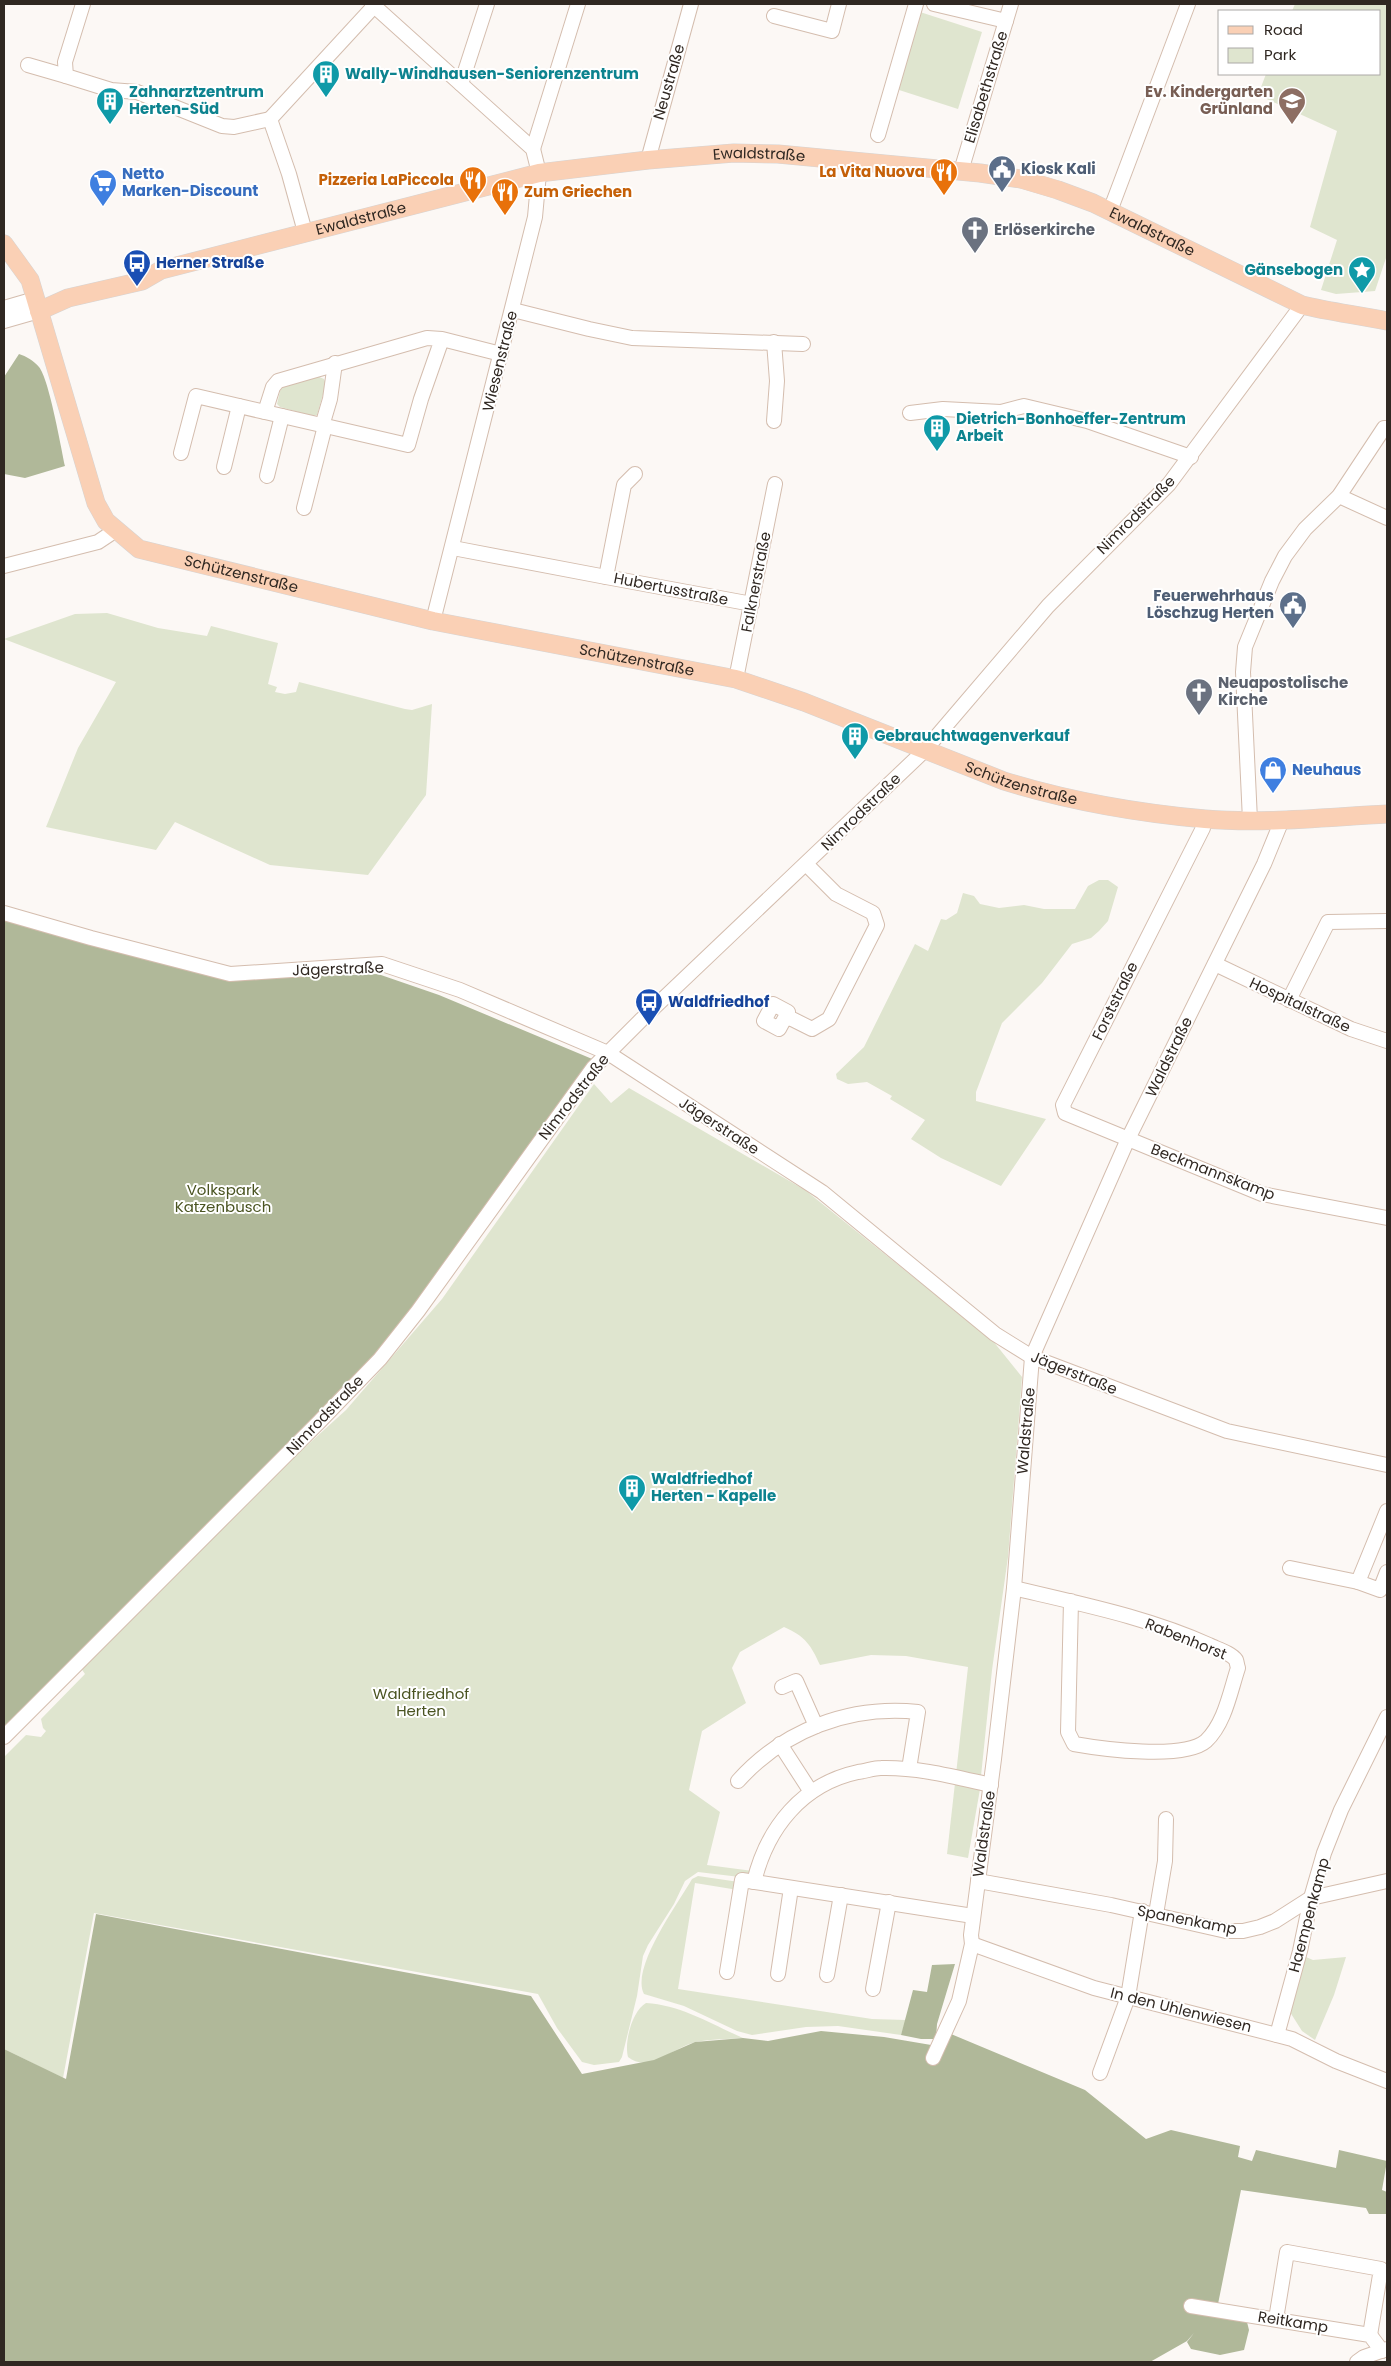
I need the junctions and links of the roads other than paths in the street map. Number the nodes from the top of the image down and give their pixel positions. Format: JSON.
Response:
{"nodes":[{"id":1,"x":83,"y":4,"type":"edge"},
{"id":2,"x":486,"y":4,"type":"edge"},
{"id":3,"x":578,"y":4,"type":"edge"},
{"id":4,"x":691,"y":4,"type":"edge"},
{"id":5,"x":839,"y":4,"type":"edge"},
{"id":6,"x":916,"y":4,"type":"edge"},
{"id":7,"x":934,"y":4,"type":"edge"},
{"id":8,"x":1011,"y":4,"type":"edge"},
{"id":9,"x":1188,"y":4,"type":"edge"},
{"id":10,"x":374,"y":5,"type":"edge"},
{"id":11,"x":774,"y":16,"type":"dead end"},
{"id":12,"x":1006,"y":21,"type":"junction"},
{"id":13,"x":28,"y":65,"type":"dead end"},
{"id":14,"x":66,"y":76,"type":"junction"},
{"id":15,"x":461,"y":84,"type":"junction"},
{"id":16,"x":270,"y":119,"type":"junction"},
{"id":17,"x":878,"y":135,"type":"dead end"},
{"id":18,"x":533,"y":149,"type":"junction"},
{"id":19,"x":648,"y":160,"type":"junction"},
{"id":20,"x":961,"y":171,"type":"junction"},
{"id":21,"x":539,"y":173,"type":"junction"},
{"id":22,"x":1110,"y":211,"type":"junction"},
{"id":23,"x":305,"y":232,"type":"junction"},
{"id":24,"x":4,"y":244,"type":"edge"},
{"id":25,"x":37,"y":305,"type":"junction"},
{"id":26,"x":1302,"y":305,"type":"junction"},
{"id":27,"x":4,"y":308,"type":"edge"},
{"id":28,"x":513,"y":310,"type":"junction"},
{"id":29,"x":1387,"y":312,"type":"edge"},
{"id":30,"x":1369,"y":317,"type":"junction"},
{"id":31,"x":4,"y":321,"type":"edge"},
{"id":32,"x":1387,"y":321,"type":"edge"},
{"id":33,"x":442,"y":339,"type":"junction"},
{"id":34,"x":774,"y":342,"type":"junction"},
{"id":35,"x":803,"y":344,"type":"dead end"},
{"id":36,"x":501,"y":354,"type":"junction"},
{"id":37,"x":335,"y":364,"type":"junction"},
{"id":38,"x":239,"y":406,"type":"junction"},
{"id":39,"x":265,"y":412,"type":"junction"},
{"id":40,"x":910,"y":413,"type":"dead end"},
{"id":41,"x":282,"y":416,"type":"junction"},
{"id":42,"x":774,"y":421,"type":"dead end"},
{"id":43,"x":323,"y":426,"type":"junction"},
{"id":44,"x":1386,"y":428,"type":"edge"},
{"id":45,"x":181,"y":454,"type":"dead end"},
{"id":46,"x":1191,"y":457,"type":"junction"},
{"id":47,"x":224,"y":467,"type":"dead end"},
{"id":48,"x":635,"y":474,"type":"dead end"},
{"id":49,"x":267,"y":476,"type":"dead end"},
{"id":50,"x":775,"y":484,"type":"dead end"},
{"id":51,"x":1339,"y":496,"type":"junction"},
{"id":52,"x":304,"y":508,"type":"dead end"},
{"id":53,"x":1387,"y":518,"type":"edge"},
{"id":54,"x":116,"y":530,"type":"junction"},
{"id":55,"x":453,"y":548,"type":"junction"},
{"id":56,"x":4,"y":566,"type":"edge"},
{"id":57,"x":606,"y":578,"type":"junction"},
{"id":58,"x":752,"y":604,"type":"junction"},
{"id":59,"x":433,"y":621,"type":"junction"},
{"id":60,"x":736,"y":679,"type":"junction"},
{"id":61,"x":926,"y":750,"type":"junction"},
{"id":62,"x":1387,"y":814,"type":"edge"},
{"id":63,"x":1250,"y":820,"type":"junction"},
{"id":64,"x":1282,"y":820,"type":"junction"},
{"id":65,"x":1203,"y":828,"type":"dead end"},
{"id":66,"x":806,"y":864,"type":"junction"},
{"id":67,"x":4,"y":913,"type":"edge"},
{"id":68,"x":1387,"y":921,"type":"edge"},
{"id":69,"x":1215,"y":964,"type":"junction"},
{"id":70,"x":1289,"y":1000,"type":"junction"},
{"id":71,"x":786,"y":1016,"type":"dead end"},
{"id":72,"x":1387,"y":1041,"type":"edge"},
{"id":73,"x":608,"y":1053,"type":"junction"},
{"id":74,"x":1128,"y":1139,"type":"junction"},
{"id":75,"x":1387,"y":1218,"type":"edge"},
{"id":76,"x":1032,"y":1357,"type":"junction"},
{"id":77,"x":1387,"y":1465,"type":"edge"},
{"id":78,"x":1387,"y":1511,"type":"edge"},
{"id":79,"x":1368,"y":1561,"type":"junction"},
{"id":80,"x":1290,"y":1568,"type":"dead end"},
{"id":81,"x":1387,"y":1570,"type":"edge"},
{"id":82,"x":1358,"y":1582,"type":"junction"},
{"id":83,"x":1014,"y":1588,"type":"junction"},
{"id":84,"x":1071,"y":1601,"type":"junction"},
{"id":85,"x":782,"y":1687,"type":"dead end"},
{"id":86,"x":1387,"y":1717,"type":"edge"},
{"id":87,"x":816,"y":1726,"type":"junction"},
{"id":88,"x":4,"y":1737,"type":"edge"},
{"id":89,"x":780,"y":1744,"type":"junction"},
{"id":90,"x":910,"y":1769,"type":"junction"},
{"id":91,"x":738,"y":1781,"type":"dead end"},
{"id":92,"x":991,"y":1785,"type":"junction"},
{"id":93,"x":811,"y":1792,"type":"junction"},
{"id":94,"x":1166,"y":1819,"type":"dead end"},
{"id":95,"x":978,"y":1881,"type":"junction"},
{"id":96,"x":1387,"y":1881,"type":"edge"},
{"id":97,"x":754,"y":1882,"type":"junction"},
{"id":98,"x":791,"y":1888,"type":"junction"},
{"id":99,"x":841,"y":1895,"type":"junction"},
{"id":100,"x":1311,"y":1898,"type":"junction"},
{"id":101,"x":889,"y":1902,"type":"junction"},
{"id":102,"x":1149,"y":1913,"type":"junction"},
{"id":103,"x":973,"y":1916,"type":"junction"},
{"id":104,"x":972,"y":1944,"type":"junction"},
{"id":105,"x":727,"y":1972,"type":"dead end"},
{"id":106,"x":778,"y":1974,"type":"dead end"},
{"id":107,"x":827,"y":1975,"type":"dead end"},
{"id":108,"x":873,"y":1989,"type":"dead end"},
{"id":109,"x":1128,"y":1997,"type":"junction"},
{"id":110,"x":1277,"y":2035,"type":"junction"},
{"id":111,"x":933,"y":2058,"type":"dead end"},
{"id":112,"x":1100,"y":2073,"type":"dead end"},
{"id":113,"x":1387,"y":2081,"type":"edge"},
{"id":114,"x":1191,"y":2306,"type":"dead end"},
{"id":115,"x":1276,"y":2319,"type":"junction"},
{"id":116,"x":1370,"y":2335,"type":"junction"},
{"id":117,"x":1385,"y":2350,"type":"edge"},
{"id":118,"x":1357,"y":2362,"type":"edge"}],
"edges":[{"from":1,"to":14,"type":"street"},
{"from":2,"to":15,"type":"street"},
{"from":3,"to":18,"type":"street"},
{"from":4,"to":19,"type":"street","name":"Neustraße"},
{"from":5,"to":11,"type":"street"},
{"from":6,"to":17,"type":"street"},
{"from":7,"to":12,"type":"street"},
{"from":8,"to":12,"type":"street","name":"Elisabethstraße"},
{"from":9,"to":22,"type":"street"},
{"from":10,"to":15,"type":"street"},
{"from":10,"to":16,"type":"street"},
{"from":12,"to":20,"type":"street","name":"Elisabethstraße"},
{"from":13,"to":14,"type":"street"},
{"from":14,"to":16,"type":"street"},
{"from":15,"to":18,"type":"street"},
{"from":16,"to":23,"type":"street"},
{"from":18,"to":21,"type":"street","name":"Wiesenstraße"},
{"from":19,"to":20,"type":"main road","name":"Ewaldstraße"},
{"from":19,"to":21,"type":"main road","name":"Ewaldstraße"},
{"from":20,"to":22,"type":"main road","name":"Ewaldstraße"},
{"from":21,"to":23,"type":"main road","name":"Ewaldstraße"},
{"from":21,"to":28,"type":"street","name":"Wiesenstraße"},
{"from":22,"to":26,"type":"main road","name":"Ewaldstraße"},
{"from":23,"to":25,"type":"main road","name":"Ewaldstraße"},
{"from":24,"to":25,"type":"main road"},
{"from":25,"to":27,"type":"street"},
{"from":25,"to":31,"type":"street"},
{"from":25,"to":54,"type":"main road","name":"Schützenstraße"},
{"from":26,"to":30,"type":"main road","name":"Ewaldstraße"},
{"from":26,"to":46,"type":"street","name":"Nimrodstraße"},
{"from":28,"to":34,"type":"street"},
{"from":28,"to":36,"type":"street","name":"Wiesenstraße"},
{"from":29,"to":30,"type":"main road","name":"Ewaldstraße"},
{"from":30,"to":32,"type":"main road","name":"Ewaldstraße"},
{"from":33,"to":36,"type":"street"},
{"from":33,"to":37,"type":"street"},
{"from":33,"to":43,"type":"street"},
{"from":34,"to":35,"type":"street"},
{"from":34,"to":42,"type":"street"},
{"from":36,"to":55,"type":"street","name":"Wiesenstraße"},
{"from":37,"to":39,"type":"street"},
{"from":37,"to":43,"type":"street"},
{"from":38,"to":39,"type":"street"},
{"from":38,"to":45,"type":"street"},
{"from":38,"to":47,"type":"street"},
{"from":39,"to":41,"type":"street"},
{"from":40,"to":46,"type":"street"},
{"from":41,"to":43,"type":"street"},
{"from":41,"to":49,"type":"street"},
{"from":43,"to":52,"type":"street"},
{"from":44,"to":51,"type":"street"},
{"from":46,"to":61,"type":"street","name":"Nimrodstraße"},
{"from":48,"to":57,"type":"street","name":"Hubertusstraße"},
{"from":50,"to":58,"type":"street","name":"Falknerstraße"},
{"from":51,"to":53,"type":"street"},
{"from":51,"to":63,"type":"street"},
{"from":54,"to":56,"type":"street"},
{"from":54,"to":59,"type":"main road","name":"Schützenstraße"},
{"from":55,"to":57,"type":"street"},
{"from":55,"to":59,"type":"street","name":"Wiesenstraße"},
{"from":57,"to":58,"type":"street","name":"Hubertusstraße"},
{"from":58,"to":60,"type":"street","name":"Falknerstraße"},
{"from":59,"to":60,"type":"main road","name":"Schützenstraße"},
{"from":60,"to":61,"type":"main road","name":"Schützenstraße"},
{"from":61,"to":63,"type":"main road","name":"Schützenstraße"},
{"from":61,"to":66,"type":"street","name":"Nimrodstraße"},
{"from":62,"to":64,"type":"main road","name":"Schützenstraße"},
{"from":63,"to":64,"type":"main road","name":"Schützenstraße"},
{"from":64,"to":69,"type":"street","name":"Waldstraße"},
{"from":65,"to":74,"type":"street","name":"Forststraße"},
{"from":66,"to":71,"type":"street"},
{"from":66,"to":73,"type":"street","name":"Nimrodstraße"},
{"from":67,"to":73,"type":"street","name":"Jägerstraße"},
{"from":68,"to":70,"type":"street"},
{"from":69,"to":70,"type":"street","name":"Hospitalstraße"},
{"from":69,"to":74,"type":"street","name":"Waldstraße"},
{"from":70,"to":72,"type":"street","name":"Hospitalstraße"},
{"from":73,"to":76,"type":"street","name":"Jägerstraße"},
{"from":73,"to":88,"type":"street","name":"Nimrodstraße"},
{"from":74,"to":75,"type":"street","name":"Beckmannskamp"},
{"from":74,"to":76,"type":"street","name":"Waldstraße"},
{"from":76,"to":77,"type":"street","name":"Jägerstraße"},
{"from":76,"to":83,"type":"street","name":"Waldstraße"},
{"from":78,"to":79,"type":"street"},
{"from":79,"to":81,"type":"street"},
{"from":79,"to":82,"type":"street"},
{"from":80,"to":82,"type":"street"},
{"from":81,"to":82,"type":"street"},
{"from":83,"to":84,"type":"street","name":"Rabenhorst"},
{"from":83,"to":92,"type":"street","name":"Waldstraße"},
{"from":84,"to":84,"type":"street","name":"Rabenhorst"},
{"from":85,"to":87,"type":"street"},
{"from":86,"to":100,"type":"street","name":"Haempenkamp"},
{"from":87,"to":89,"type":"street"},
{"from":87,"to":90,"type":"street"},
{"from":89,"to":91,"type":"street"},
{"from":89,"to":93,"type":"street"},
{"from":90,"to":92,"type":"street"},
{"from":90,"to":93,"type":"street"},
{"from":92,"to":95,"type":"street","name":"Waldstraße"},
{"from":93,"to":97,"type":"street"},
{"from":94,"to":102,"type":"street"},
{"from":95,"to":102,"type":"street","name":"Spanenkamp"},
{"from":95,"to":103,"type":"street","name":"Waldstraße"},
{"from":96,"to":100,"type":"street","name":"Spanenkamp"},
{"from":97,"to":98,"type":"street"},
{"from":97,"to":105,"type":"street"},
{"from":98,"to":99,"type":"street"},
{"from":98,"to":106,"type":"street"},
{"from":99,"to":101,"type":"street"},
{"from":99,"to":107,"type":"street"},
{"from":100,"to":102,"type":"street","name":"Spanenkamp"},
{"from":100,"to":110,"type":"street","name":"Haempenkamp"},
{"from":101,"to":103,"type":"street"},
{"from":101,"to":108,"type":"street"},
{"from":102,"to":109,"type":"street"},
{"from":103,"to":104,"type":"street","name":"Waldstraße"},
{"from":104,"to":109,"type":"street","name":"In den Uhlenwiesen"},
{"from":104,"to":111,"type":"street","name":"Waldstraße"},
{"from":109,"to":110,"type":"street","name":"In den Uhlenwiesen"},
{"from":109,"to":112,"type":"street"},
{"from":110,"to":113,"type":"street","name":"In den Uhlenwiesen"},
{"from":114,"to":115,"type":"street","name":"Reitkamp"},
{"from":115,"to":116,"type":"street","name":"Reitkamp"},
{"from":115,"to":116,"type":"street"},
{"from":116,"to":117,"type":"street"},
{"from":117,"to":118,"type":"street"}]}
